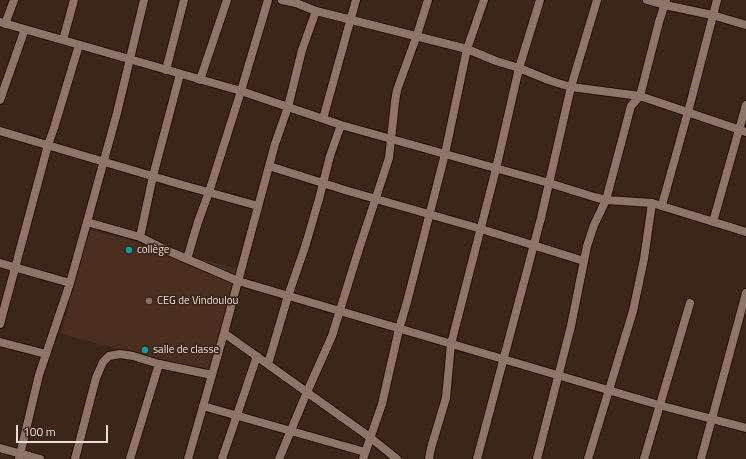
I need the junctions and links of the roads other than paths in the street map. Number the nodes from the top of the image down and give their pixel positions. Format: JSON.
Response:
{"nodes":[{"id":1,"x":14,"y":0,"type":"edge"},
{"id":2,"x":74,"y":0,"type":"edge"},
{"id":3,"x":144,"y":0,"type":"edge"},
{"id":4,"x":184,"y":0,"type":"edge"},
{"id":5,"x":227,"y":0,"type":"edge"},
{"id":6,"x":268,"y":0,"type":"edge"},
{"id":7,"x":282,"y":0,"type":"edge"},
{"id":8,"x":356,"y":0,"type":"edge"},
{"id":9,"x":428,"y":0,"type":"edge"},
{"id":10,"x":484,"y":0,"type":"edge"},
{"id":11,"x":540,"y":0,"type":"edge"},
{"id":12,"x":597,"y":0,"type":"edge"},
{"id":13,"x":647,"y":0,"type":"edge"},
{"id":14,"x":716,"y":0,"type":"edge"},
{"id":15,"x":296,"y":2,"type":"edge"},
{"id":16,"x":666,"y":2,"type":"edge"},
{"id":17,"x":316,"y":11,"type":"junction"},
{"id":18,"x":712,"y":15,"type":"junction"},
{"id":19,"x":350,"y":19,"type":"junction"},
{"id":20,"x":2,"y":23,"type":"edge"},
{"id":21,"x":746,"y":25,"type":"edge"},
{"id":22,"x":25,"y":29,"type":"junction"},
{"id":23,"x":417,"y":36,"type":"junction"},
{"id":24,"x":63,"y":40,"type":"junction"},
{"id":25,"x":79,"y":45,"type":"junction"},
{"id":26,"x":467,"y":49,"type":"junction"},
{"id":27,"x":130,"y":60,"type":"junction"},
{"id":28,"x":519,"y":68,"type":"junction"},
{"id":29,"x":166,"y":70,"type":"junction"},
{"id":30,"x":180,"y":74,"type":"junction"},
{"id":31,"x":200,"y":80,"type":"junction"},
{"id":32,"x":571,"y":87,"type":"junction"},
{"id":33,"x":242,"y":92,"type":"junction"},
{"id":34,"x":640,"y":96,"type":"junction"},
{"id":35,"x":0,"y":100,"type":"edge"},
{"id":36,"x":746,"y":105,"type":"edge"},
{"id":37,"x":288,"y":107,"type":"junction"},
{"id":38,"x":688,"y":111,"type":"junction"},
{"id":39,"x":323,"y":119,"type":"junction"},
{"id":40,"x":341,"y":125,"type":"junction"},
{"id":41,"x":0,"y":131,"type":"edge"},
{"id":42,"x":743,"y":131,"type":"edge"},
{"id":43,"x":391,"y":139,"type":"junction"},
{"id":44,"x":48,"y":145,"type":"junction"},
{"id":45,"x":445,"y":154,"type":"junction"},
{"id":46,"x":103,"y":162,"type":"junction"},
{"id":47,"x":269,"y":166,"type":"junction"},
{"id":48,"x":496,"y":169,"type":"junction"},
{"id":49,"x":153,"y":176,"type":"junction"},
{"id":50,"x":324,"y":183,"type":"junction"},
{"id":51,"x":549,"y":183,"type":"junction"},
{"id":52,"x":209,"y":192,"type":"junction"},
{"id":53,"x":375,"y":198,"type":"junction"},
{"id":54,"x":606,"y":200,"type":"junction"},
{"id":55,"x":652,"y":203,"type":"junction"},
{"id":56,"x":662,"y":205,"type":"junction"},
{"id":57,"x":258,"y":206,"type":"junction"},
{"id":58,"x":430,"y":214,"type":"junction"},
{"id":59,"x":87,"y":222,"type":"junction"},
{"id":60,"x":713,"y":222,"type":"junction"},
{"id":61,"x":481,"y":229,"type":"junction"},
{"id":62,"x":746,"y":232,"type":"edge"},
{"id":63,"x":140,"y":237,"type":"junction"},
{"id":64,"x":533,"y":246,"type":"junction"},
{"id":65,"x":187,"y":259,"type":"junction"},
{"id":66,"x":584,"y":261,"type":"junction"},
{"id":67,"x":0,"y":263,"type":"edge"},
{"id":68,"x":16,"y":268,"type":"junction"},
{"id":69,"x":238,"y":281,"type":"junction"},
{"id":70,"x":70,"y":283,"type":"junction"},
{"id":71,"x":746,"y":293,"type":"edge"},
{"id":72,"x":288,"y":296,"type":"junction"},
{"id":73,"x":690,"y":303,"type":"dead end"},
{"id":74,"x":744,"y":305,"type":"edge"},
{"id":75,"x":340,"y":311,"type":"junction"},
{"id":76,"x":0,"y":324,"type":"edge"},
{"id":77,"x":399,"y":328,"type":"junction"},
{"id":78,"x":224,"y":333,"type":"junction"},
{"id":79,"x":0,"y":342,"type":"edge"},
{"id":80,"x":451,"y":344,"type":"junction"},
{"id":81,"x":46,"y":354,"type":"junction"},
{"id":82,"x":257,"y":356,"type":"junction"},
{"id":83,"x":503,"y":359,"type":"junction"},
{"id":84,"x":159,"y":364,"type":"junction"},
{"id":85,"x":268,"y":364,"type":"junction"},
{"id":86,"x":212,"y":375,"type":"junction"},
{"id":87,"x":558,"y":375,"type":"junction"},
{"id":88,"x":610,"y":390,"type":"junction"},
{"id":89,"x":307,"y":392,"type":"junction"},
{"id":90,"x":659,"y":405,"type":"junction"},
{"id":91,"x":203,"y":406,"type":"junction"},
{"id":92,"x":237,"y":416,"type":"junction"},
{"id":93,"x":711,"y":419,"type":"junction"},
{"id":94,"x":746,"y":428,"type":"edge"},
{"id":95,"x":290,"y":431,"type":"junction"},
{"id":96,"x":371,"y":438,"type":"junction"},
{"id":97,"x":0,"y":448,"type":"edge"},
{"id":98,"x":364,"y":455,"type":"edge"},
{"id":99,"x":19,"y":456,"type":"edge"},
{"id":100,"x":40,"y":459,"type":"edge"},
{"id":101,"x":75,"y":459,"type":"edge"},
{"id":102,"x":130,"y":459,"type":"edge"},
{"id":103,"x":188,"y":459,"type":"edge"},
{"id":104,"x":222,"y":459,"type":"edge"},
{"id":105,"x":279,"y":459,"type":"edge"},
{"id":106,"x":397,"y":459,"type":"edge"},
{"id":107,"x":429,"y":459,"type":"edge"},
{"id":108,"x":477,"y":459,"type":"edge"},
{"id":109,"x":537,"y":459,"type":"edge"},
{"id":110,"x":588,"y":459,"type":"edge"},
{"id":111,"x":644,"y":459,"type":"edge"},
{"id":112,"x":701,"y":459,"type":"edge"}],
"edges":[{"from":1,"to":20,"type":"street"},
{"from":2,"to":24,"type":"street"},
{"from":3,"to":27,"type":"street"},
{"from":4,"to":29,"type":"street"},
{"from":5,"to":31,"type":"street"},
{"from":6,"to":33,"type":"street"},
{"from":7,"to":15,"type":"street"},
{"from":8,"to":19,"type":"street"},
{"from":9,"to":23,"type":"street"},
{"from":10,"to":26,"type":"street"},
{"from":11,"to":28,"type":"street"},
{"from":12,"to":32,"type":"street"},
{"from":13,"to":16,"type":"street"},
{"from":14,"to":18,"type":"street"},
{"from":15,"to":17,"type":"street"},
{"from":16,"to":18,"type":"street"},
{"from":16,"to":34,"type":"street"},
{"from":17,"to":19,"type":"street"},
{"from":17,"to":37,"type":"street"},
{"from":18,"to":21,"type":"street"},
{"from":18,"to":38,"type":"street"},
{"from":19,"to":23,"type":"street"},
{"from":19,"to":39,"type":"street"},
{"from":20,"to":22,"type":"street"},
{"from":22,"to":24,"type":"street"},
{"from":22,"to":35,"type":"street"},
{"from":23,"to":26,"type":"street"},
{"from":23,"to":43,"type":"street"},
{"from":24,"to":25,"type":"street"},
{"from":25,"to":27,"type":"street"},
{"from":25,"to":44,"type":"street"},
{"from":26,"to":28,"type":"street"},
{"from":26,"to":45,"type":"street"},
{"from":27,"to":29,"type":"street"},
{"from":27,"to":46,"type":"street"},
{"from":28,"to":32,"type":"street"},
{"from":28,"to":48,"type":"street"},
{"from":29,"to":30,"type":"street"},
{"from":30,"to":31,"type":"street"},
{"from":30,"to":49,"type":"street"},
{"from":31,"to":33,"type":"street"},
{"from":32,"to":34,"type":"street"},
{"from":32,"to":51,"type":"street"},
{"from":33,"to":37,"type":"street"},
{"from":33,"to":52,"type":"street"},
{"from":34,"to":38,"type":"street"},
{"from":34,"to":54,"type":"street"},
{"from":36,"to":42,"type":"street"},
{"from":37,"to":39,"type":"street"},
{"from":37,"to":47,"type":"street"},
{"from":38,"to":42,"type":"street"},
{"from":38,"to":56,"type":"street"},
{"from":39,"to":40,"type":"street"},
{"from":40,"to":43,"type":"street"},
{"from":40,"to":50,"type":"street"},
{"from":41,"to":44,"type":"street"},
{"from":42,"to":60,"type":"street"},
{"from":43,"to":45,"type":"street"},
{"from":43,"to":53,"type":"street"},
{"from":44,"to":46,"type":"street"},
{"from":44,"to":68,"type":"street"},
{"from":45,"to":48,"type":"street"},
{"from":45,"to":58,"type":"street"},
{"from":46,"to":49,"type":"street"},
{"from":46,"to":59,"type":"street"},
{"from":47,"to":50,"type":"street"},
{"from":47,"to":57,"type":"street"},
{"from":48,"to":51,"type":"street"},
{"from":48,"to":61,"type":"street"},
{"from":49,"to":52,"type":"street"},
{"from":49,"to":63,"type":"street"},
{"from":50,"to":53,"type":"street"},
{"from":50,"to":72,"type":"street"},
{"from":51,"to":54,"type":"street"},
{"from":51,"to":64,"type":"street"},
{"from":52,"to":57,"type":"street"},
{"from":52,"to":65,"type":"street"},
{"from":53,"to":58,"type":"street"},
{"from":53,"to":75,"type":"street"},
{"from":54,"to":55,"type":"street"},
{"from":54,"to":66,"type":"street"},
{"from":55,"to":56,"type":"street"},
{"from":55,"to":88,"type":"street"},
{"from":56,"to":60,"type":"street"},
{"from":57,"to":69,"type":"street"},
{"from":58,"to":61,"type":"street"},
{"from":58,"to":77,"type":"street"},
{"from":59,"to":63,"type":"street"},
{"from":59,"to":70,"type":"street"},
{"from":60,"to":62,"type":"street"},
{"from":61,"to":64,"type":"street"},
{"from":61,"to":80,"type":"street"},
{"from":63,"to":65,"type":"street"},
{"from":64,"to":66,"type":"street"},
{"from":64,"to":83,"type":"street"},
{"from":65,"to":69,"type":"street"},
{"from":66,"to":87,"type":"street"},
{"from":67,"to":68,"type":"street"},
{"from":68,"to":70,"type":"street"},
{"from":68,"to":76,"type":"street"},
{"from":69,"to":72,"type":"street"},
{"from":69,"to":78,"type":"street"},
{"from":70,"to":81,"type":"street"},
{"from":71,"to":74,"type":"street"},
{"from":72,"to":75,"type":"street"},
{"from":72,"to":85,"type":"street"},
{"from":73,"to":90,"type":"street"},
{"from":74,"to":93,"type":"street"},
{"from":75,"to":77,"type":"street"},
{"from":75,"to":89,"type":"street"},
{"from":77,"to":80,"type":"street"},
{"from":77,"to":96,"type":"street"},
{"from":78,"to":82,"type":"street"},
{"from":78,"to":86,"type":"street"},
{"from":79,"to":81,"type":"street"},
{"from":80,"to":83,"type":"street"},
{"from":80,"to":107,"type":"street"},
{"from":81,"to":99,"type":"street"},
{"from":82,"to":85,"type":"street"},
{"from":82,"to":92,"type":"street"},
{"from":83,"to":87,"type":"street"},
{"from":83,"to":108,"type":"street"},
{"from":84,"to":86,"type":"street"},
{"from":84,"to":101,"type":"street"},
{"from":84,"to":102,"type":"street"},
{"from":85,"to":89,"type":"street"},
{"from":86,"to":91,"type":"street"},
{"from":87,"to":88,"type":"street"},
{"from":87,"to":109,"type":"street"},
{"from":88,"to":90,"type":"street"},
{"from":88,"to":110,"type":"street"},
{"from":89,"to":95,"type":"street"},
{"from":89,"to":96,"type":"street"},
{"from":90,"to":93,"type":"street"},
{"from":90,"to":111,"type":"street"},
{"from":91,"to":92,"type":"street"},
{"from":91,"to":103,"type":"street"},
{"from":92,"to":95,"type":"street"},
{"from":92,"to":104,"type":"street"},
{"from":93,"to":94,"type":"street"},
{"from":93,"to":112,"type":"street"},
{"from":95,"to":98,"type":"street"},
{"from":95,"to":105,"type":"street"},
{"from":96,"to":98,"type":"street"},
{"from":96,"to":106,"type":"street"},
{"from":97,"to":99,"type":"street"},
{"from":99,"to":100,"type":"street"}]}
